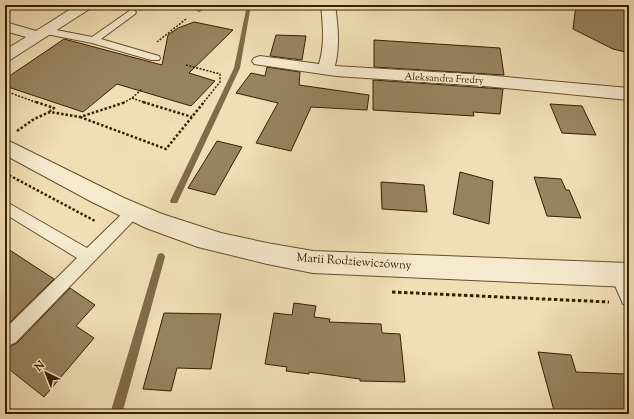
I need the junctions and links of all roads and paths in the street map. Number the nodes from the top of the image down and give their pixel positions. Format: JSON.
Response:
{"nodes":[{"id":1,"x":86,"y":5,"type":"edge"},
{"id":2,"x":328,"y":5,"type":"edge"},
{"id":3,"x":197,"y":7,"type":"edge"},
{"id":4,"x":132,"y":12,"type":"dead end"},
{"id":5,"x":5,"y":26,"type":"edge"},
{"id":6,"x":42,"y":34,"type":"junction"},
{"id":7,"x":94,"y":40,"type":"junction"},
{"id":8,"x":143,"y":54,"type":"junction"},
{"id":9,"x":5,"y":57,"type":"edge"},
{"id":10,"x":155,"y":58,"type":"dead end"},
{"id":11,"x":260,"y":61,"type":"dead end"},
{"id":12,"x":186,"y":65,"type":"dead end"},
{"id":13,"x":326,"y":70,"type":"junction"},
{"id":14,"x":142,"y":89,"type":"dead end"},
{"id":15,"x":5,"y":91,"type":"edge"},
{"id":16,"x":629,"y":94,"type":"edge"},
{"id":17,"x":132,"y":98,"type":"junction"},
{"id":18,"x":50,"y":112,"type":"junction"},
{"id":19,"x":80,"y":117,"type":"junction"},
{"id":20,"x":192,"y":117,"type":"junction"},
{"id":21,"x":11,"y":139,"type":"edge"},
{"id":22,"x":5,"y":207,"type":"edge"},
{"id":23,"x":133,"y":212,"type":"junction"},
{"id":24,"x":89,"y":257,"type":"junction"},
{"id":25,"x":623,"y":275,"type":"edge"},
{"id":26,"x":629,"y":298,"type":"edge"},
{"id":27,"x":10,"y":336,"type":"dead end"}],
"edges":[{"from":1,"to":6,"type":"street"},
{"from":2,"to":13,"type":"street"},
{"from":3,"to":8,"type":"path"},
{"from":4,"to":7,"type":"lane"},
{"from":5,"to":6,"type":"street"},
{"from":6,"to":7,"type":"lane"},
{"from":6,"to":9,"type":"street"},
{"from":7,"to":8,"type":"lane"},
{"from":8,"to":10,"type":"lane"},
{"from":11,"to":13,"type":"street","name":"Aleksandra Fredry"},
{"from":12,"to":20,"type":"path"},
{"from":13,"to":16,"type":"street","name":"Aleksandra Fredry"},
{"from":14,"to":17,"type":"path"},
{"from":15,"to":18,"type":"path"},
{"from":17,"to":19,"type":"path"},
{"from":17,"to":20,"type":"path"},
{"from":18,"to":19,"type":"path"},
{"from":18,"to":21,"type":"path"},
{"from":19,"to":20,"type":"path"},
{"from":21,"to":23,"type":"street","name":"Marii Rodziewiczówny"},
{"from":22,"to":24,"type":"lane"},
{"from":23,"to":24,"type":"lane"},
{"from":23,"to":25,"type":"street","name":"Marii Rodziewiczówny"},
{"from":24,"to":27,"type":"lane"},
{"from":25,"to":26,"type":"lane"}]}
